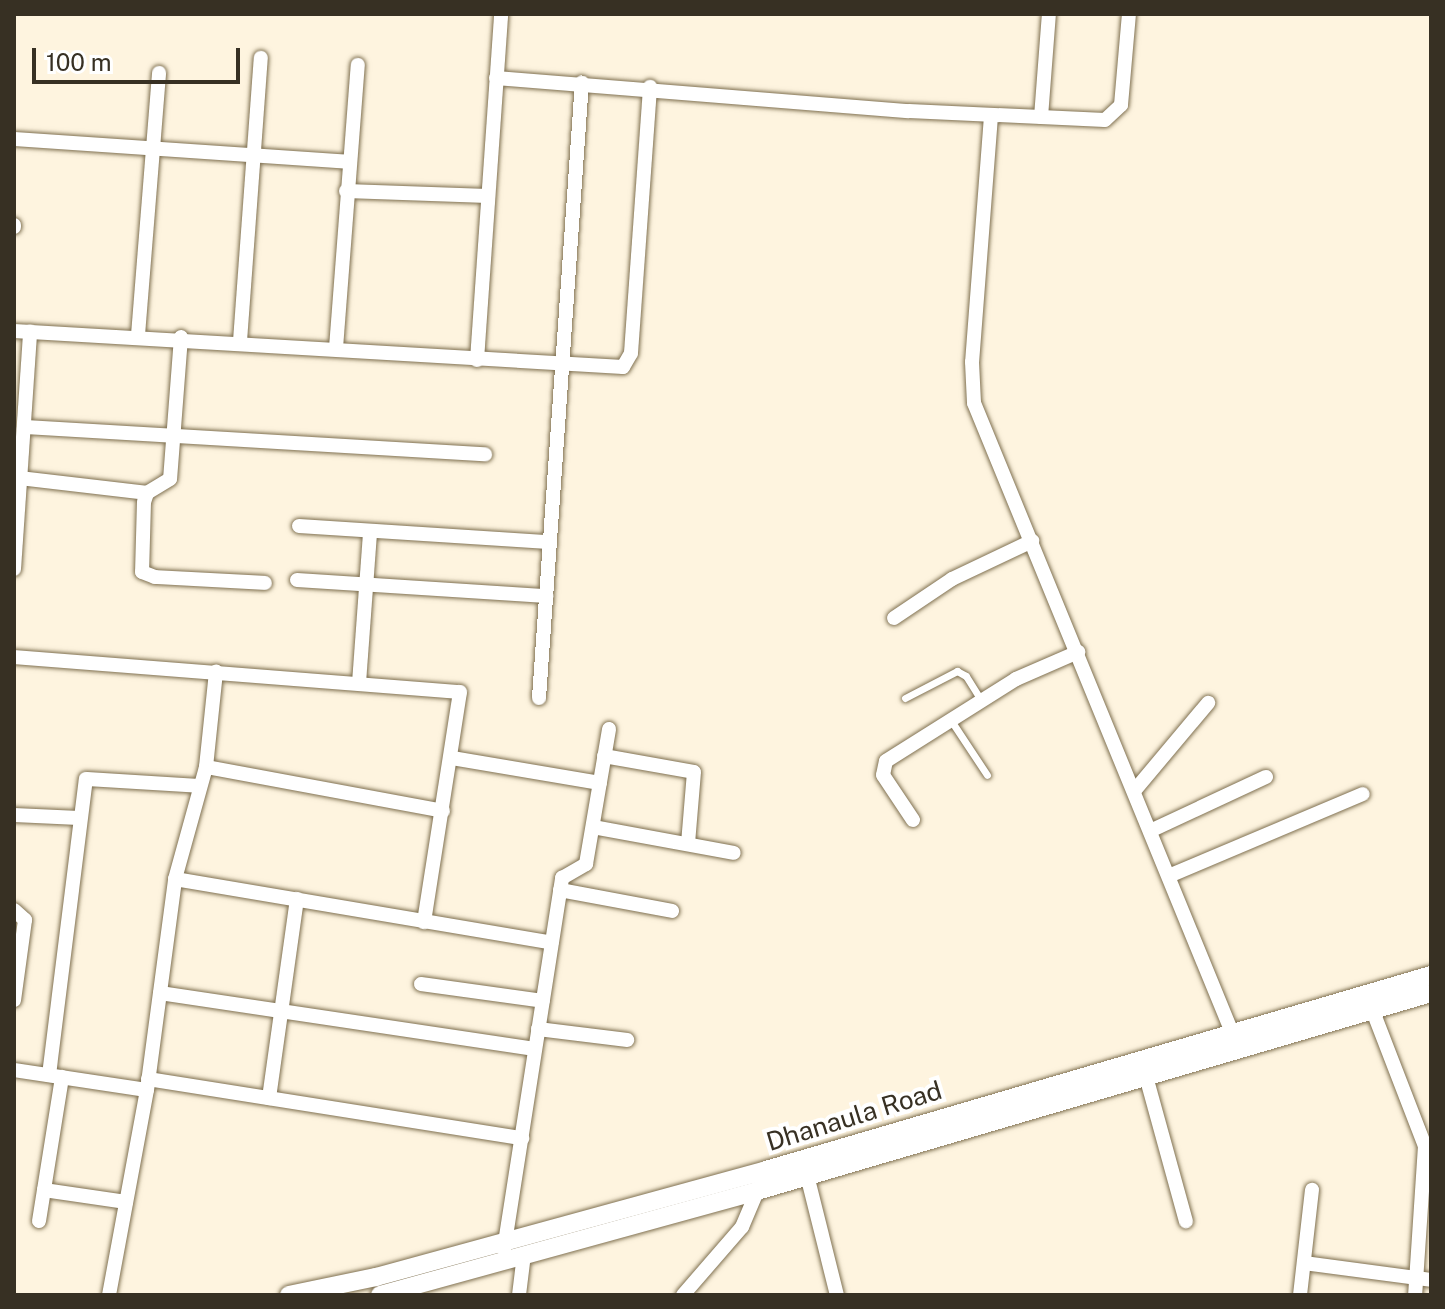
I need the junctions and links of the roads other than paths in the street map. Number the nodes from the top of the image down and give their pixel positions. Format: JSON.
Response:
{"nodes":[{"id":1,"x":501,"y":14,"type":"edge"},
{"id":2,"x":1049,"y":14,"type":"edge"},
{"id":3,"x":1129,"y":14,"type":"edge"},
{"id":4,"x":261,"y":58,"type":"dead end"},
{"id":5,"x":358,"y":65,"type":"dead end"},
{"id":6,"x":159,"y":73,"type":"dead end"},
{"id":7,"x":496,"y":78,"type":"junction"},
{"id":8,"x":582,"y":82,"type":"junction"},
{"id":9,"x":650,"y":87,"type":"junction"},
{"id":10,"x":991,"y":116,"type":"junction"},
{"id":11,"x":1041,"y":117,"type":"junction"},
{"id":12,"x":14,"y":139,"type":"edge"},
{"id":13,"x":154,"y":149,"type":"junction"},
{"id":14,"x":251,"y":156,"type":"junction"},
{"id":15,"x":348,"y":162,"type":"junction"},
{"id":16,"x":346,"y":191,"type":"junction"},
{"id":17,"x":488,"y":196,"type":"junction"},
{"id":18,"x":14,"y":331,"type":"edge"},
{"id":19,"x":30,"y":332,"type":"junction"},
{"id":20,"x":138,"y":335,"type":"junction"},
{"id":21,"x":181,"y":337,"type":"junction"},
{"id":22,"x":240,"y":341,"type":"junction"},
{"id":23,"x":336,"y":348,"type":"junction"},
{"id":24,"x":477,"y":360,"type":"junction"},
{"id":25,"x":560,"y":366,"type":"junction"},
{"id":26,"x":24,"y":427,"type":"junction"},
{"id":27,"x":173,"y":435,"type":"junction"},
{"id":28,"x":485,"y":454,"type":"dead end"},
{"id":29,"x":20,"y":478,"type":"junction"},
{"id":30,"x":147,"y":493,"type":"junction"},
{"id":31,"x":299,"y":526,"type":"dead end"},
{"id":32,"x":370,"y":532,"type":"junction"},
{"id":33,"x":1032,"y":541,"type":"junction"},
{"id":34,"x":548,"y":542,"type":"junction"},
{"id":35,"x":14,"y":569,"type":"edge"},
{"id":36,"x":297,"y":580,"type":"dead end"},
{"id":37,"x":265,"y":583,"type":"dead end"},
{"id":38,"x":366,"y":584,"type":"junction"},
{"id":39,"x":546,"y":596,"type":"junction"},
{"id":40,"x":894,"y":618,"type":"dead end"},
{"id":41,"x":1078,"y":652,"type":"junction"},
{"id":42,"x":14,"y":657,"type":"edge"},
{"id":43,"x":216,"y":672,"type":"junction"},
{"id":44,"x":359,"y":683,"type":"junction"},
{"id":45,"x":539,"y":698,"type":"dead end"},
{"id":46,"x":905,"y":698,"type":"dead end"},
{"id":47,"x":982,"y":700,"type":"junction"},
{"id":48,"x":1208,"y":703,"type":"dead end"},
{"id":49,"x":950,"y":719,"type":"junction"},
{"id":50,"x":609,"y":729,"type":"dead end"},
{"id":51,"x":604,"y":756,"type":"junction"},
{"id":52,"x":452,"y":758,"type":"junction"},
{"id":53,"x":206,"y":767,"type":"junction"},
{"id":54,"x":987,"y":775,"type":"dead end"},
{"id":55,"x":1266,"y":777,"type":"dead end"},
{"id":56,"x":600,"y":783,"type":"junction"},
{"id":57,"x":200,"y":786,"type":"junction"},
{"id":58,"x":1135,"y":790,"type":"junction"},
{"id":59,"x":1363,"y":794,"type":"dead end"},
{"id":60,"x":443,"y":811,"type":"junction"},
{"id":61,"x":14,"y":815,"type":"edge"},
{"id":62,"x":79,"y":818,"type":"junction"},
{"id":63,"x":913,"y":820,"type":"dead end"},
{"id":64,"x":593,"y":827,"type":"junction"},
{"id":65,"x":1150,"y":831,"type":"junction"},
{"id":66,"x":688,"y":844,"type":"junction"},
{"id":67,"x":734,"y":853,"type":"dead end"},
{"id":68,"x":1171,"y":875,"type":"junction"},
{"id":69,"x":175,"y":879,"type":"junction"},
{"id":70,"x":560,"y":890,"type":"junction"},
{"id":71,"x":297,"y":899,"type":"junction"},
{"id":72,"x":14,"y":910,"type":"edge"},
{"id":73,"x":672,"y":911,"type":"dead end"},
{"id":74,"x":424,"y":922,"type":"junction"},
{"id":75,"x":552,"y":943,"type":"junction"},
{"id":76,"x":1431,"y":975,"type":"edge"},
{"id":77,"x":421,"y":984,"type":"dead end"},
{"id":78,"x":160,"y":993,"type":"junction"},
{"id":79,"x":1431,"y":993,"type":"edge"},
{"id":80,"x":14,"y":1000,"type":"edge"},
{"id":81,"x":543,"y":1001,"type":"junction"},
{"id":82,"x":1370,"y":1001,"type":"junction"},
{"id":83,"x":281,"y":1011,"type":"junction"},
{"id":84,"x":538,"y":1029,"type":"junction"},
{"id":85,"x":1231,"y":1031,"type":"junction"},
{"id":86,"x":627,"y":1040,"type":"dead end"},
{"id":87,"x":535,"y":1049,"type":"junction"},
{"id":88,"x":1239,"y":1049,"type":"junction"},
{"id":89,"x":1141,"y":1057,"type":"junction"},
{"id":90,"x":14,"y":1070,"type":"edge"},
{"id":91,"x":56,"y":1076,"type":"junction"},
{"id":92,"x":1146,"y":1077,"type":"junction"},
{"id":93,"x":148,"y":1084,"type":"junction"},
{"id":94,"x":269,"y":1098,"type":"junction"},
{"id":95,"x":522,"y":1138,"type":"junction"},
{"id":96,"x":805,"y":1168,"type":"junction"},
{"id":97,"x":44,"y":1190,"type":"junction"},
{"id":98,"x":1312,"y":1190,"type":"dead end"},
{"id":99,"x":757,"y":1191,"type":"junction"},
{"id":100,"x":126,"y":1202,"type":"junction"},
{"id":101,"x":39,"y":1221,"type":"dead end"},
{"id":102,"x":1186,"y":1221,"type":"dead end"},
{"id":103,"x":505,"y":1241,"type":"junction"},
{"id":104,"x":524,"y":1256,"type":"junction"},
{"id":105,"x":503,"y":1261,"type":"junction"},
{"id":106,"x":1304,"y":1263,"type":"junction"},
{"id":107,"x":1424,"y":1280,"type":"edge"},
{"id":108,"x":409,"y":1283,"type":"edge"},
{"id":109,"x":109,"y":1295,"type":"edge"},
{"id":110,"x":289,"y":1295,"type":"edge"},
{"id":111,"x":380,"y":1295,"type":"edge"},
{"id":112,"x":519,"y":1295,"type":"edge"},
{"id":113,"x":683,"y":1295,"type":"edge"},
{"id":114,"x":837,"y":1295,"type":"edge"},
{"id":115,"x":1300,"y":1295,"type":"edge"},
{"id":116,"x":1415,"y":1295,"type":"edge"}],
"edges":[{"from":1,"to":7,"type":"street"},
{"from":2,"to":11,"type":"street"},
{"from":3,"to":11,"type":"street"},
{"from":4,"to":14,"type":"street"},
{"from":5,"to":15,"type":"street"},
{"from":6,"to":13,"type":"street"},
{"from":7,"to":8,"type":"street"},
{"from":7,"to":17,"type":"street"},
{"from":8,"to":9,"type":"street"},
{"from":8,"to":25,"type":"street"},
{"from":9,"to":10,"type":"street"},
{"from":9,"to":25,"type":"street"},
{"from":10,"to":11,"type":"street"},
{"from":10,"to":33,"type":"street"},
{"from":12,"to":13,"type":"street"},
{"from":13,"to":14,"type":"street"},
{"from":13,"to":20,"type":"street"},
{"from":14,"to":15,"type":"street"},
{"from":14,"to":22,"type":"street"},
{"from":15,"to":16,"type":"street"},
{"from":16,"to":17,"type":"street"},
{"from":16,"to":23,"type":"street"},
{"from":17,"to":24,"type":"street"},
{"from":18,"to":19,"type":"street"},
{"from":19,"to":20,"type":"street"},
{"from":19,"to":26,"type":"street"},
{"from":20,"to":21,"type":"street"},
{"from":21,"to":22,"type":"street"},
{"from":21,"to":27,"type":"street"},
{"from":22,"to":23,"type":"street"},
{"from":23,"to":24,"type":"street"},
{"from":24,"to":25,"type":"street"},
{"from":25,"to":34,"type":"street"},
{"from":26,"to":27,"type":"street"},
{"from":26,"to":29,"type":"street"},
{"from":27,"to":28,"type":"street"},
{"from":27,"to":30,"type":"street"},
{"from":29,"to":30,"type":"street"},
{"from":29,"to":35,"type":"street"},
{"from":30,"to":37,"type":"street"},
{"from":31,"to":32,"type":"street"},
{"from":32,"to":34,"type":"street"},
{"from":32,"to":38,"type":"street"},
{"from":33,"to":40,"type":"street"},
{"from":33,"to":41,"type":"street"},
{"from":34,"to":39,"type":"street"},
{"from":36,"to":38,"type":"street"},
{"from":38,"to":39,"type":"street"},
{"from":38,"to":44,"type":"street"},
{"from":39,"to":45,"type":"street"},
{"from":41,"to":47,"type":"street"},
{"from":41,"to":58,"type":"street"},
{"from":42,"to":43,"type":"street"},
{"from":43,"to":44,"type":"street"},
{"from":43,"to":53,"type":"street"},
{"from":44,"to":52,"type":"street"},
{"from":46,"to":47,"type":"lane"},
{"from":47,"to":49,"type":"street"},
{"from":48,"to":58,"type":"street"},
{"from":49,"to":54,"type":"lane"},
{"from":49,"to":63,"type":"street"},
{"from":50,"to":51,"type":"street"},
{"from":51,"to":56,"type":"street"},
{"from":51,"to":66,"type":"street"},
{"from":52,"to":56,"type":"street"},
{"from":52,"to":60,"type":"street"},
{"from":53,"to":57,"type":"street"},
{"from":53,"to":60,"type":"street"},
{"from":55,"to":65,"type":"street"},
{"from":56,"to":64,"type":"street"},
{"from":57,"to":62,"type":"street"},
{"from":57,"to":69,"type":"street"},
{"from":58,"to":65,"type":"street"},
{"from":59,"to":68,"type":"street"},
{"from":60,"to":74,"type":"street"},
{"from":61,"to":62,"type":"street"},
{"from":62,"to":91,"type":"street"},
{"from":64,"to":66,"type":"street"},
{"from":64,"to":70,"type":"street"},
{"from":65,"to":68,"type":"street"},
{"from":66,"to":67,"type":"street"},
{"from":68,"to":85,"type":"street"},
{"from":69,"to":71,"type":"street"},
{"from":69,"to":78,"type":"street"},
{"from":70,"to":73,"type":"street"},
{"from":70,"to":75,"type":"street"},
{"from":71,"to":74,"type":"street"},
{"from":71,"to":83,"type":"street"},
{"from":72,"to":80,"type":"street"},
{"from":74,"to":75,"type":"street"},
{"from":75,"to":81,"type":"street"},
{"from":76,"to":82,"type":"street","name":"Dhanaula Road"},
{"from":77,"to":81,"type":"street"},
{"from":78,"to":83,"type":"street"},
{"from":78,"to":93,"type":"street"},
{"from":79,"to":82,"type":"street","name":"Dhanaula Road"},
{"from":81,"to":84,"type":"street"},
{"from":82,"to":85,"type":"street","name":"Dhanaula Road"},
{"from":82,"to":88,"type":"street","name":"Dhanaula Road"},
{"from":82,"to":107,"type":"street"},
{"from":83,"to":87,"type":"street"},
{"from":83,"to":94,"type":"street"},
{"from":84,"to":86,"type":"street"},
{"from":84,"to":87,"type":"street"},
{"from":85,"to":88,"type":"street"},
{"from":85,"to":89,"type":"street","name":"Dhanaula Road"},
{"from":87,"to":95,"type":"street"},
{"from":88,"to":92,"type":"street","name":"Dhanaula Road"},
{"from":89,"to":92,"type":"street"},
{"from":89,"to":96,"type":"street","name":"Dhanaula Road"},
{"from":90,"to":91,"type":"street"},
{"from":91,"to":93,"type":"street"},
{"from":91,"to":97,"type":"street"},
{"from":92,"to":96,"type":"street","name":"Dhanaula Road"},
{"from":92,"to":102,"type":"street"},
{"from":93,"to":94,"type":"street"},
{"from":93,"to":100,"type":"street"},
{"from":94,"to":95,"type":"street"},
{"from":95,"to":103,"type":"street"},
{"from":96,"to":99,"type":"street","name":"Dhanaula Road"},
{"from":96,"to":103,"type":"street","name":"Dhanaula Road"},
{"from":96,"to":114,"type":"street"},
{"from":97,"to":100,"type":"street"},
{"from":97,"to":101,"type":"street"},
{"from":98,"to":106,"type":"street"},
{"from":99,"to":104,"type":"street","name":"Dhanaula Road"},
{"from":99,"to":113,"type":"street"},
{"from":100,"to":109,"type":"street"},
{"from":103,"to":105,"type":"street"},
{"from":103,"to":108,"type":"street","name":"Dhanaula Road"},
{"from":104,"to":105,"type":"street","name":"Dhanaula Road"},
{"from":104,"to":112,"type":"street"},
{"from":105,"to":108,"type":"street","name":"Dhanaula Road"},
{"from":106,"to":107,"type":"street"},
{"from":106,"to":115,"type":"street"},
{"from":107,"to":116,"type":"street"},
{"from":108,"to":110,"type":"street","name":"Dhanaula Road"},
{"from":108,"to":111,"type":"street","name":"Dhanaula Road"}]}
